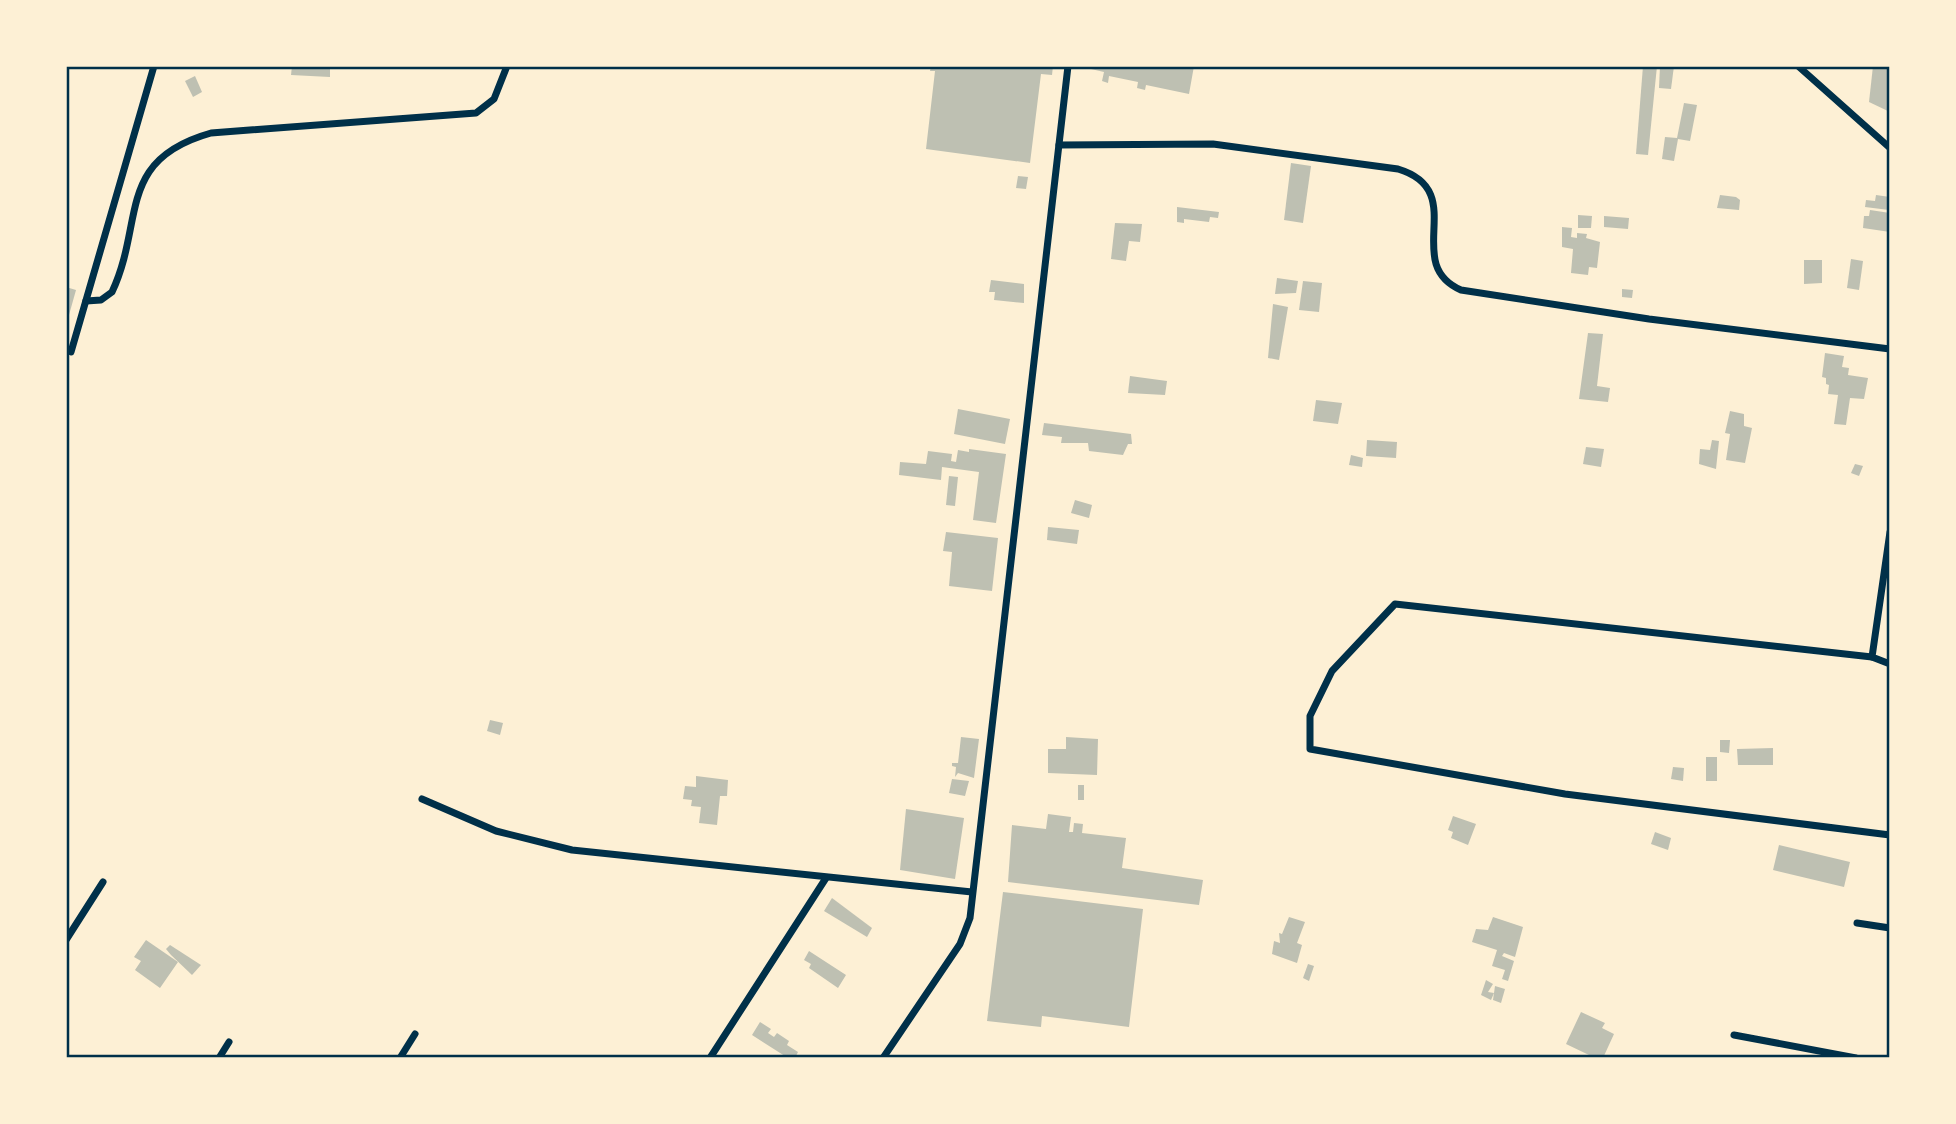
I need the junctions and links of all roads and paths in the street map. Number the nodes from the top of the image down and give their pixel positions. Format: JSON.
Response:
{"nodes":[{"id":1,"x":155,"y":66,"type":"edge"},
{"id":2,"x":507,"y":66,"type":"edge"},
{"id":3,"x":1068,"y":66,"type":"edge"},
{"id":4,"x":1798,"y":66,"type":"edge"},
{"id":5,"x":1059,"y":145,"type":"junction"},
{"id":6,"x":1889,"y":148,"type":"edge"},
{"id":7,"x":86,"y":301,"type":"junction"},
{"id":8,"x":1889,"y":349,"type":"edge"},
{"id":9,"x":71,"y":352,"type":"dead end"},
{"id":10,"x":1889,"y":532,"type":"edge"},
{"id":11,"x":1872,"y":657,"type":"junction"},
{"id":12,"x":1889,"y":664,"type":"edge"},
{"id":13,"x":422,"y":799,"type":"dead end"},
{"id":14,"x":1889,"y":835,"type":"edge"},
{"id":15,"x":826,"y":878,"type":"junction"},
{"id":16,"x":103,"y":882,"type":"dead end"},
{"id":17,"x":972,"y":892,"type":"junction"},
{"id":18,"x":1857,"y":923,"type":"dead end"},
{"id":19,"x":1889,"y":928,"type":"edge"},
{"id":20,"x":66,"y":940,"type":"edge"},
{"id":21,"x":415,"y":1034,"type":"dead end"},
{"id":22,"x":1734,"y":1035,"type":"dead end"},
{"id":23,"x":229,"y":1042,"type":"dead end"},
{"id":24,"x":219,"y":1058,"type":"edge"},
{"id":25,"x":400,"y":1058,"type":"edge"},
{"id":26,"x":710,"y":1058,"type":"edge"},
{"id":27,"x":883,"y":1058,"type":"edge"},
{"id":28,"x":1856,"y":1058,"type":"edge"}],
"edges":[{"from":1,"to":7,"type":"street"},
{"from":2,"to":7,"type":"street"},
{"from":3,"to":5,"type":"street"},
{"from":4,"to":6,"type":"street"},
{"from":5,"to":8,"type":"street"},
{"from":5,"to":17,"type":"street"},
{"from":7,"to":9,"type":"street"},
{"from":10,"to":11,"type":"street"},
{"from":11,"to":12,"type":"street"},
{"from":11,"to":14,"type":"street"},
{"from":13,"to":15,"type":"street"},
{"from":15,"to":17,"type":"street"},
{"from":15,"to":26,"type":"street"},
{"from":16,"to":20,"type":"street"},
{"from":17,"to":27,"type":"street"},
{"from":18,"to":19,"type":"street"},
{"from":21,"to":25,"type":"street"},
{"from":22,"to":28,"type":"street"},
{"from":23,"to":24,"type":"street"}]}
